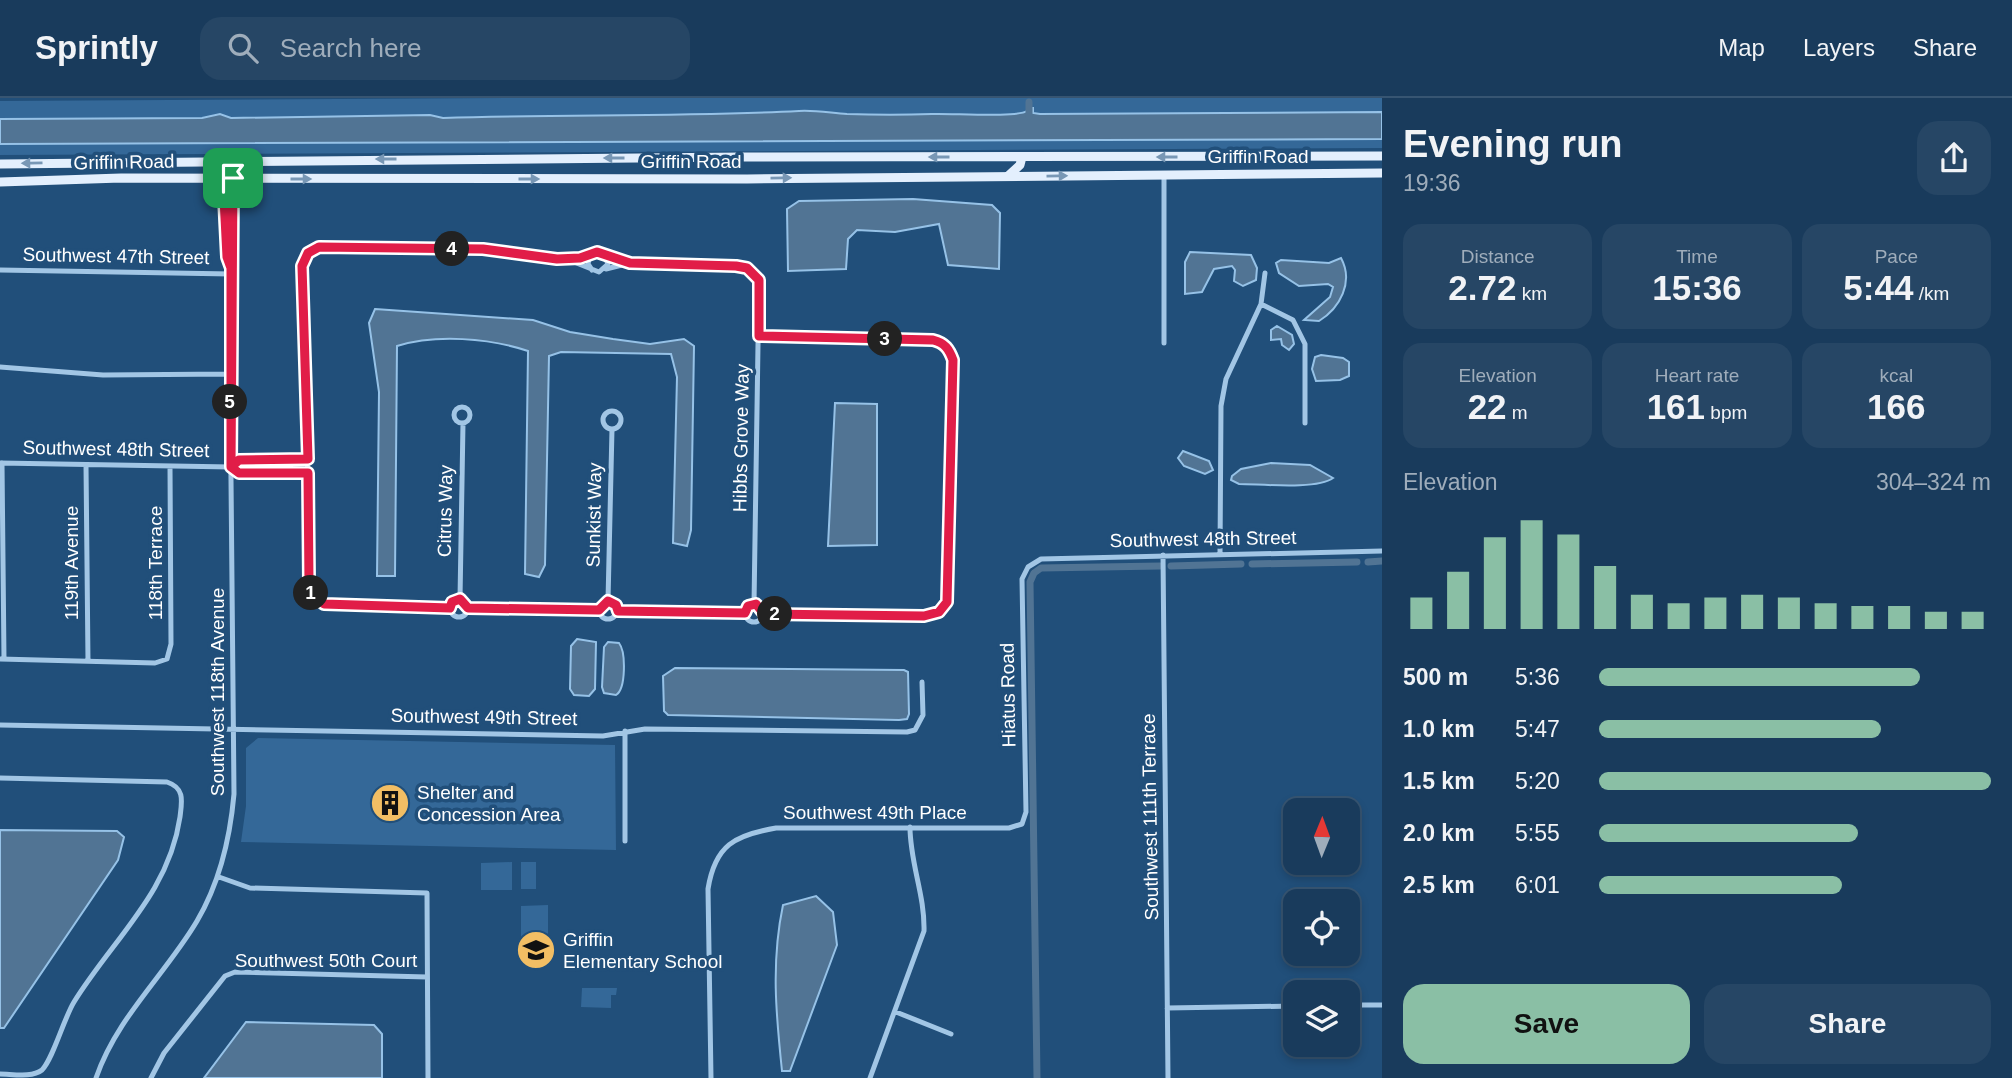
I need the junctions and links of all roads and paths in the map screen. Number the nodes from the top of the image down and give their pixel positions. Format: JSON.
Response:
{"nodes":[{"id":1,"x":1382,"y":156,"type":"edge"},
{"id":2,"x":1022,"y":157,"type":"junction"},
{"id":3,"x":1045,"y":157,"type":"junction"},
{"id":4,"x":228,"y":161,"type":"junction"},
{"id":5,"x":0,"y":164,"type":"edge"},
{"id":6,"x":1382,"y":173,"type":"edge"},
{"id":7,"x":1164,"y":174,"type":"junction"},
{"id":8,"x":1008,"y":176,"type":"junction"},
{"id":9,"x":1035,"y":176,"type":"junction"},
{"id":10,"x":228,"y":178,"type":"junction"},
{"id":11,"x":0,"y":182,"type":"edge"},
{"id":12,"x":592,"y":254,"type":"junction"},
{"id":13,"x":604,"y":254,"type":"junction"},
{"id":14,"x":557,"y":259,"type":"junction"},
{"id":15,"x":630,"y":263,"type":"junction"},
{"id":16,"x":0,"y":270,"type":"edge"},
{"id":17,"x":592,"y":270,"type":"junction"},
{"id":18,"x":604,"y":270,"type":"junction"},
{"id":19,"x":231,"y":271,"type":"junction"},
{"id":20,"x":1265,"y":273,"type":"dead end"},
{"id":21,"x":1261,"y":304,"type":"junction"},
{"id":22,"x":759,"y":336,"type":"junction"},
{"id":23,"x":1164,"y":343,"type":"dead end"},
{"id":24,"x":0,"y":368,"type":"edge"},
{"id":25,"x":230,"y":374,"type":"junction"},
{"id":26,"x":463,"y":423,"type":"dead end"},
{"id":27,"x":1304,"y":423,"type":"dead end"},
{"id":28,"x":611,"y":429,"type":"dead end"},
{"id":29,"x":308,"y":459,"type":"junction"},
{"id":30,"x":1,"y":463,"type":"edge"},
{"id":31,"x":86,"y":465,"type":"junction"},
{"id":32,"x":170,"y":466,"type":"junction"},
{"id":33,"x":231,"y":467,"type":"junction"},
{"id":34,"x":308,"y":473,"type":"junction"},
{"id":35,"x":1382,"y":551,"type":"edge"},
{"id":36,"x":1220,"y":554,"type":"junction"},
{"id":37,"x":1163,"y":555,"type":"junction"},
{"id":38,"x":1028,"y":567,"type":"joint"},
{"id":39,"x":460,"y":599,"type":"junction"},
{"id":40,"x":608,"y":601,"type":"junction"},
{"id":41,"x":754,"y":604,"type":"junction"},
{"id":42,"x":450,"y":608,"type":"junction"},
{"id":43,"x":468,"y":608,"type":"junction"},
{"id":44,"x":599,"y":610,"type":"junction"},
{"id":45,"x":618,"y":611,"type":"junction"},
{"id":46,"x":745,"y":613,"type":"junction"},
{"id":47,"x":764,"y":614,"type":"junction"},
{"id":48,"x":2,"y":659,"type":"edge"},
{"id":49,"x":88,"y":661,"type":"junction"},
{"id":50,"x":922,"y":682,"type":"dead end"},
{"id":51,"x":0,"y":724,"type":"edge"},
{"id":52,"x":233,"y":729,"type":"junction"},
{"id":53,"x":625,"y":731,"type":"junction"},
{"id":54,"x":0,"y":778,"type":"edge"},
{"id":55,"x":1022,"y":824,"type":"joint"},
{"id":56,"x":910,"y":827,"type":"junction"},
{"id":57,"x":625,"y":841,"type":"dead end"},
{"id":58,"x":219,"y":877,"type":"junction"},
{"id":59,"x":427,"y":977,"type":"junction"},
{"id":60,"x":1360,"y":1005,"type":"edge"},
{"id":61,"x":1382,"y":1005,"type":"edge"},
{"id":62,"x":1283,"y":1006,"type":"edge"},
{"id":63,"x":1167,"y":1008,"type":"junction"},
{"id":64,"x":896,"y":1013,"type":"junction"},
{"id":65,"x":951,"y":1034,"type":"dead end"},
{"id":66,"x":0,"y":1074,"type":"edge"},
{"id":67,"x":96,"y":1078,"type":"edge"},
{"id":68,"x":151,"y":1078,"type":"edge"},
{"id":69,"x":428,"y":1078,"type":"edge"},
{"id":70,"x":711,"y":1078,"type":"edge"},
{"id":71,"x":870,"y":1078,"type":"edge"},
{"id":72,"x":1168,"y":1078,"type":"edge"}],
"edges":[{"from":1,"to":3,"type":"main road","name":"Griffin Road","one_way":true},
{"from":2,"to":3,"type":"main road","name":"Griffin Road"},
{"from":2,"to":4,"type":"main road","name":"Griffin Road","one_way":true},
{"from":2,"to":8,"type":"main road"},
{"from":3,"to":9,"type":"main road"},
{"from":4,"to":5,"type":"main road","name":"Griffin Road","one_way":true},
{"from":4,"to":10,"type":"street","name":"Southwest 118th Avenue"},
{"from":4,"to":10,"type":"street","name":"Southwest 118th Avenue"},
{"from":6,"to":7,"type":"main road","name":"Griffin Road"},
{"from":9,"to":7,"type":"main road","name":"Griffin Road","one_way":true},
{"from":7,"to":23,"type":"street"},
{"from":8,"to":9,"type":"main road","name":"Griffin Road"},
{"from":10,"to":8,"type":"main road","name":"Griffin Road","one_way":true},
{"from":10,"to":11,"type":"main road","name":"Griffin Road"},
{"from":10,"to":19,"type":"street","name":"Southwest 118th Avenue"},
{"from":10,"to":19,"type":"street","name":"Southwest 118th Avenue"},
{"from":12,"to":13,"type":"street"},
{"from":12,"to":14,"type":"street"},
{"from":12,"to":17,"type":"street"},
{"from":13,"to":15,"type":"street"},
{"from":13,"to":18,"type":"street"},
{"from":14,"to":17,"type":"street"},
{"from":14,"to":29,"type":"street"},
{"from":15,"to":18,"type":"street"},
{"from":15,"to":22,"type":"street","name":"Hibbs Grove Way"},
{"from":16,"to":19,"type":"street","name":"Southwest 47th Street"},
{"from":17,"to":18,"type":"street"},
{"from":19,"to":25,"type":"street","name":"Southwest 118th Avenue"},
{"from":20,"to":21,"type":"street"},
{"from":21,"to":27,"type":"street"},
{"from":21,"to":36,"type":"street"},
{"from":22,"to":41,"type":"street","name":"Hibbs Grove Way"},
{"from":22,"to":47,"type":"street"},
{"from":24,"to":25,"type":"street"},
{"from":25,"to":33,"type":"street","name":"Southwest 118th Avenue"},
{"from":26,"to":39,"type":"street","name":"Citrus Way"},
{"from":28,"to":40,"type":"street","name":"Sunkist Way"},
{"from":29,"to":33,"type":"street","name":"Southwest 48th Street"},
{"from":29,"to":34,"type":"street"},
{"from":30,"to":31,"type":"street","name":"Southwest 48th Street"},
{"from":30,"to":48,"type":"street"},
{"from":31,"to":32,"type":"street","name":"Southwest 48th Street"},
{"from":31,"to":49,"type":"street","name":"119th Avenue"},
{"from":32,"to":33,"type":"street","name":"Southwest 48th Street"},
{"from":32,"to":49,"type":"street","name":"118th Terrace"},
{"from":33,"to":34,"type":"street","name":"Southwest 48th Street"},
{"from":33,"to":52,"type":"street","name":"Southwest 118th Avenue"},
{"from":34,"to":42,"type":"street"},
{"from":35,"to":36,"type":"street","name":"Southwest 48th Street"},
{"from":36,"to":37,"type":"street","name":"Southwest 48th Street"},
{"from":37,"to":38,"type":"street","name":"Southwest 48th Street"},
{"from":37,"to":63,"type":"street","name":"Southwest 111th Terrace"},
{"from":38,"to":55,"type":"street","name":"Hiatus Road"},
{"from":39,"to":42,"type":"street"},
{"from":39,"to":43,"type":"street"},
{"from":40,"to":44,"type":"street"},
{"from":40,"to":45,"type":"street"},
{"from":41,"to":46,"type":"street"},
{"from":41,"to":47,"type":"street"},
{"from":42,"to":43,"type":"street"},
{"from":43,"to":44,"type":"street"},
{"from":44,"to":45,"type":"street"},
{"from":45,"to":46,"type":"street"},
{"from":46,"to":47,"type":"street"},
{"from":48,"to":49,"type":"street"},
{"from":50,"to":53,"type":"street","name":"Southwest 49th Street"},
{"from":51,"to":52,"type":"street","name":"Southwest 49th Street"},
{"from":52,"to":53,"type":"street","name":"Southwest 49th Street"},
{"from":52,"to":58,"type":"street","name":"Southwest 118th Avenue"},
{"from":53,"to":57,"type":"street"},
{"from":54,"to":66,"type":"street"},
{"from":55,"to":56,"type":"street","name":"Southwest 49th Place"},
{"from":56,"to":64,"type":"street"},
{"from":56,"to":70,"type":"street","name":"Southwest 49th Place"},
{"from":58,"to":59,"type":"street"},
{"from":58,"to":67,"type":"street","name":"Southwest 118th Avenue"},
{"from":59,"to":68,"type":"street","name":"Southwest 50th Court"},
{"from":59,"to":69,"type":"street"},
{"from":60,"to":61,"type":"street"},
{"from":62,"to":63,"type":"street"},
{"from":63,"to":72,"type":"street","name":"Southwest 111th Terrace"},
{"from":64,"to":65,"type":"street"},
{"from":64,"to":71,"type":"street"}]}
